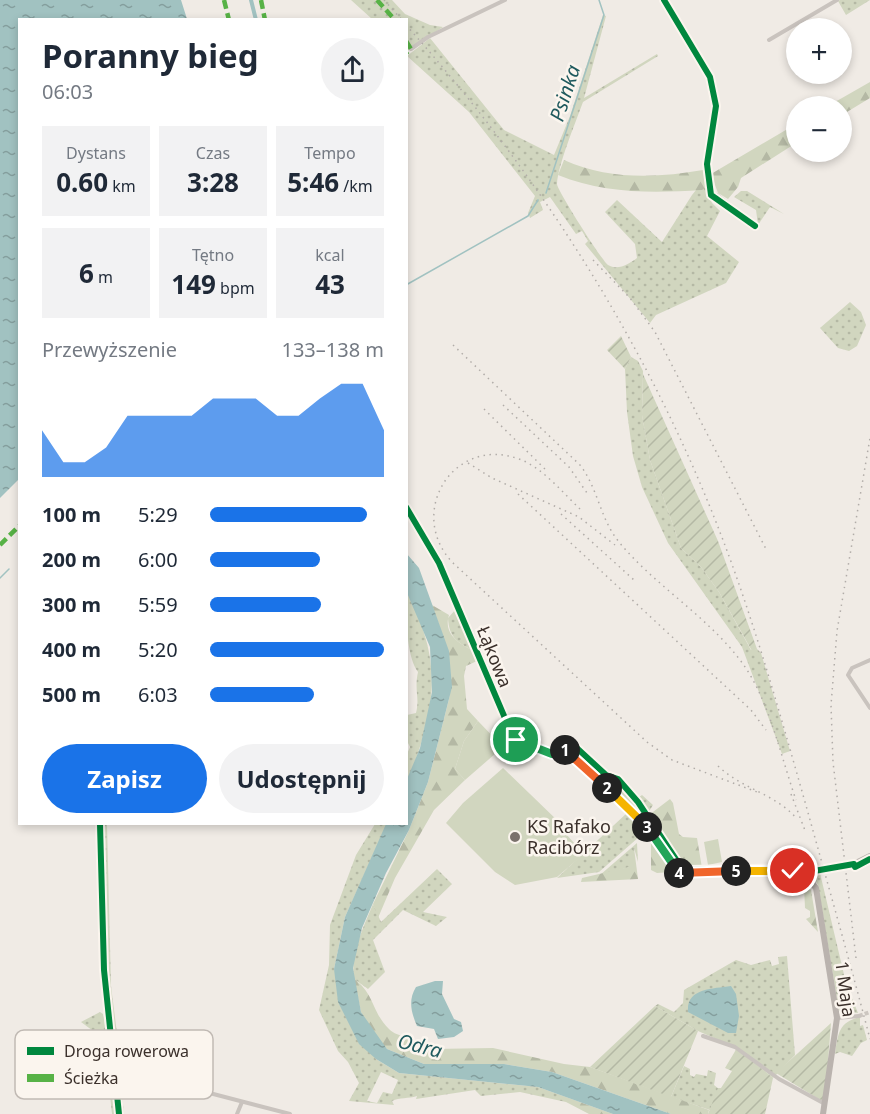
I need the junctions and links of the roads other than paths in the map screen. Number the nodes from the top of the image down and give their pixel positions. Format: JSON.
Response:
{"nodes":[{"id":1,"x":505,"y":0,"type":"edge"},
{"id":2,"x":664,"y":0,"type":"edge"},
{"id":3,"x":837,"y":0,"type":"edge"},
{"id":4,"x":769,"y":39,"type":"dead end"},
{"id":5,"x":411,"y":49,"type":"dead end"},
{"id":6,"x":755,"y":226,"type":"dead end"},
{"id":7,"x":408,"y":510,"type":"edge"},
{"id":8,"x":870,"y":660,"type":"edge"},
{"id":9,"x":870,"y":708,"type":"edge"},
{"id":10,"x":560,"y":746,"type":"junction"},
{"id":11,"x":606,"y":776,"type":"junction"},
{"id":12,"x":609,"y":782,"type":"junction"},
{"id":13,"x":603,"y":784,"type":"junction"},
{"id":14,"x":615,"y":795,"type":"junction"},
{"id":15,"x":870,"y":856,"type":"edge"},
{"id":16,"x":807,"y":871,"type":"junction"},
{"id":17,"x":859,"y":1016,"type":"tunnel mouth"},
{"id":18,"x":837,"y":1018,"type":"junction"},
{"id":19,"x":703,"y":1036,"type":"dead end"},
{"id":20,"x":213,"y":1094,"type":"edge"},
{"id":21,"x":242,"y":1102,"type":"junction"},
{"id":22,"x":826,"y":1104,"type":"junction"},
{"id":23,"x":237,"y":1114,"type":"edge"},
{"id":24,"x":290,"y":1114,"type":"edge"},
{"id":25,"x":823,"y":1114,"type":"edge"}],
"edges":[{"from":1,"to":5,"type":"street"},
{"from":2,"to":6,"type":"street"},
{"from":3,"to":4,"type":"street"},
{"from":7,"to":10,"type":"street","name":"Łąkowa"},
{"from":8,"to":9,"type":"street"},
{"from":10,"to":11,"type":"street","name":"Łąkowa"},
{"from":10,"to":13,"type":"street","name":"Łąkowa"},
{"from":11,"to":12,"type":"street","name":"Łąkowa"},
{"from":11,"to":13,"type":"street"},
{"from":12,"to":13,"type":"street"},
{"from":12,"to":14,"type":"street","name":"Łąkowa"},
{"from":13,"to":14,"type":"street","name":"Łąkowa"},
{"from":14,"to":16,"type":"street","name":"Łąkowa"},
{"from":15,"to":16,"type":"street","name":"Łąkowa"},
{"from":16,"to":18,"type":"street","name":"1 Maja"},
{"from":17,"to":18,"type":"street"},
{"from":18,"to":22,"type":"street","name":"1 Maja"},
{"from":19,"to":22,"type":"street"},
{"from":20,"to":21,"type":"street"},
{"from":21,"to":23,"type":"street"},
{"from":21,"to":24,"type":"street"},
{"from":22,"to":25,"type":"street","name":"1 Maja"}]}
